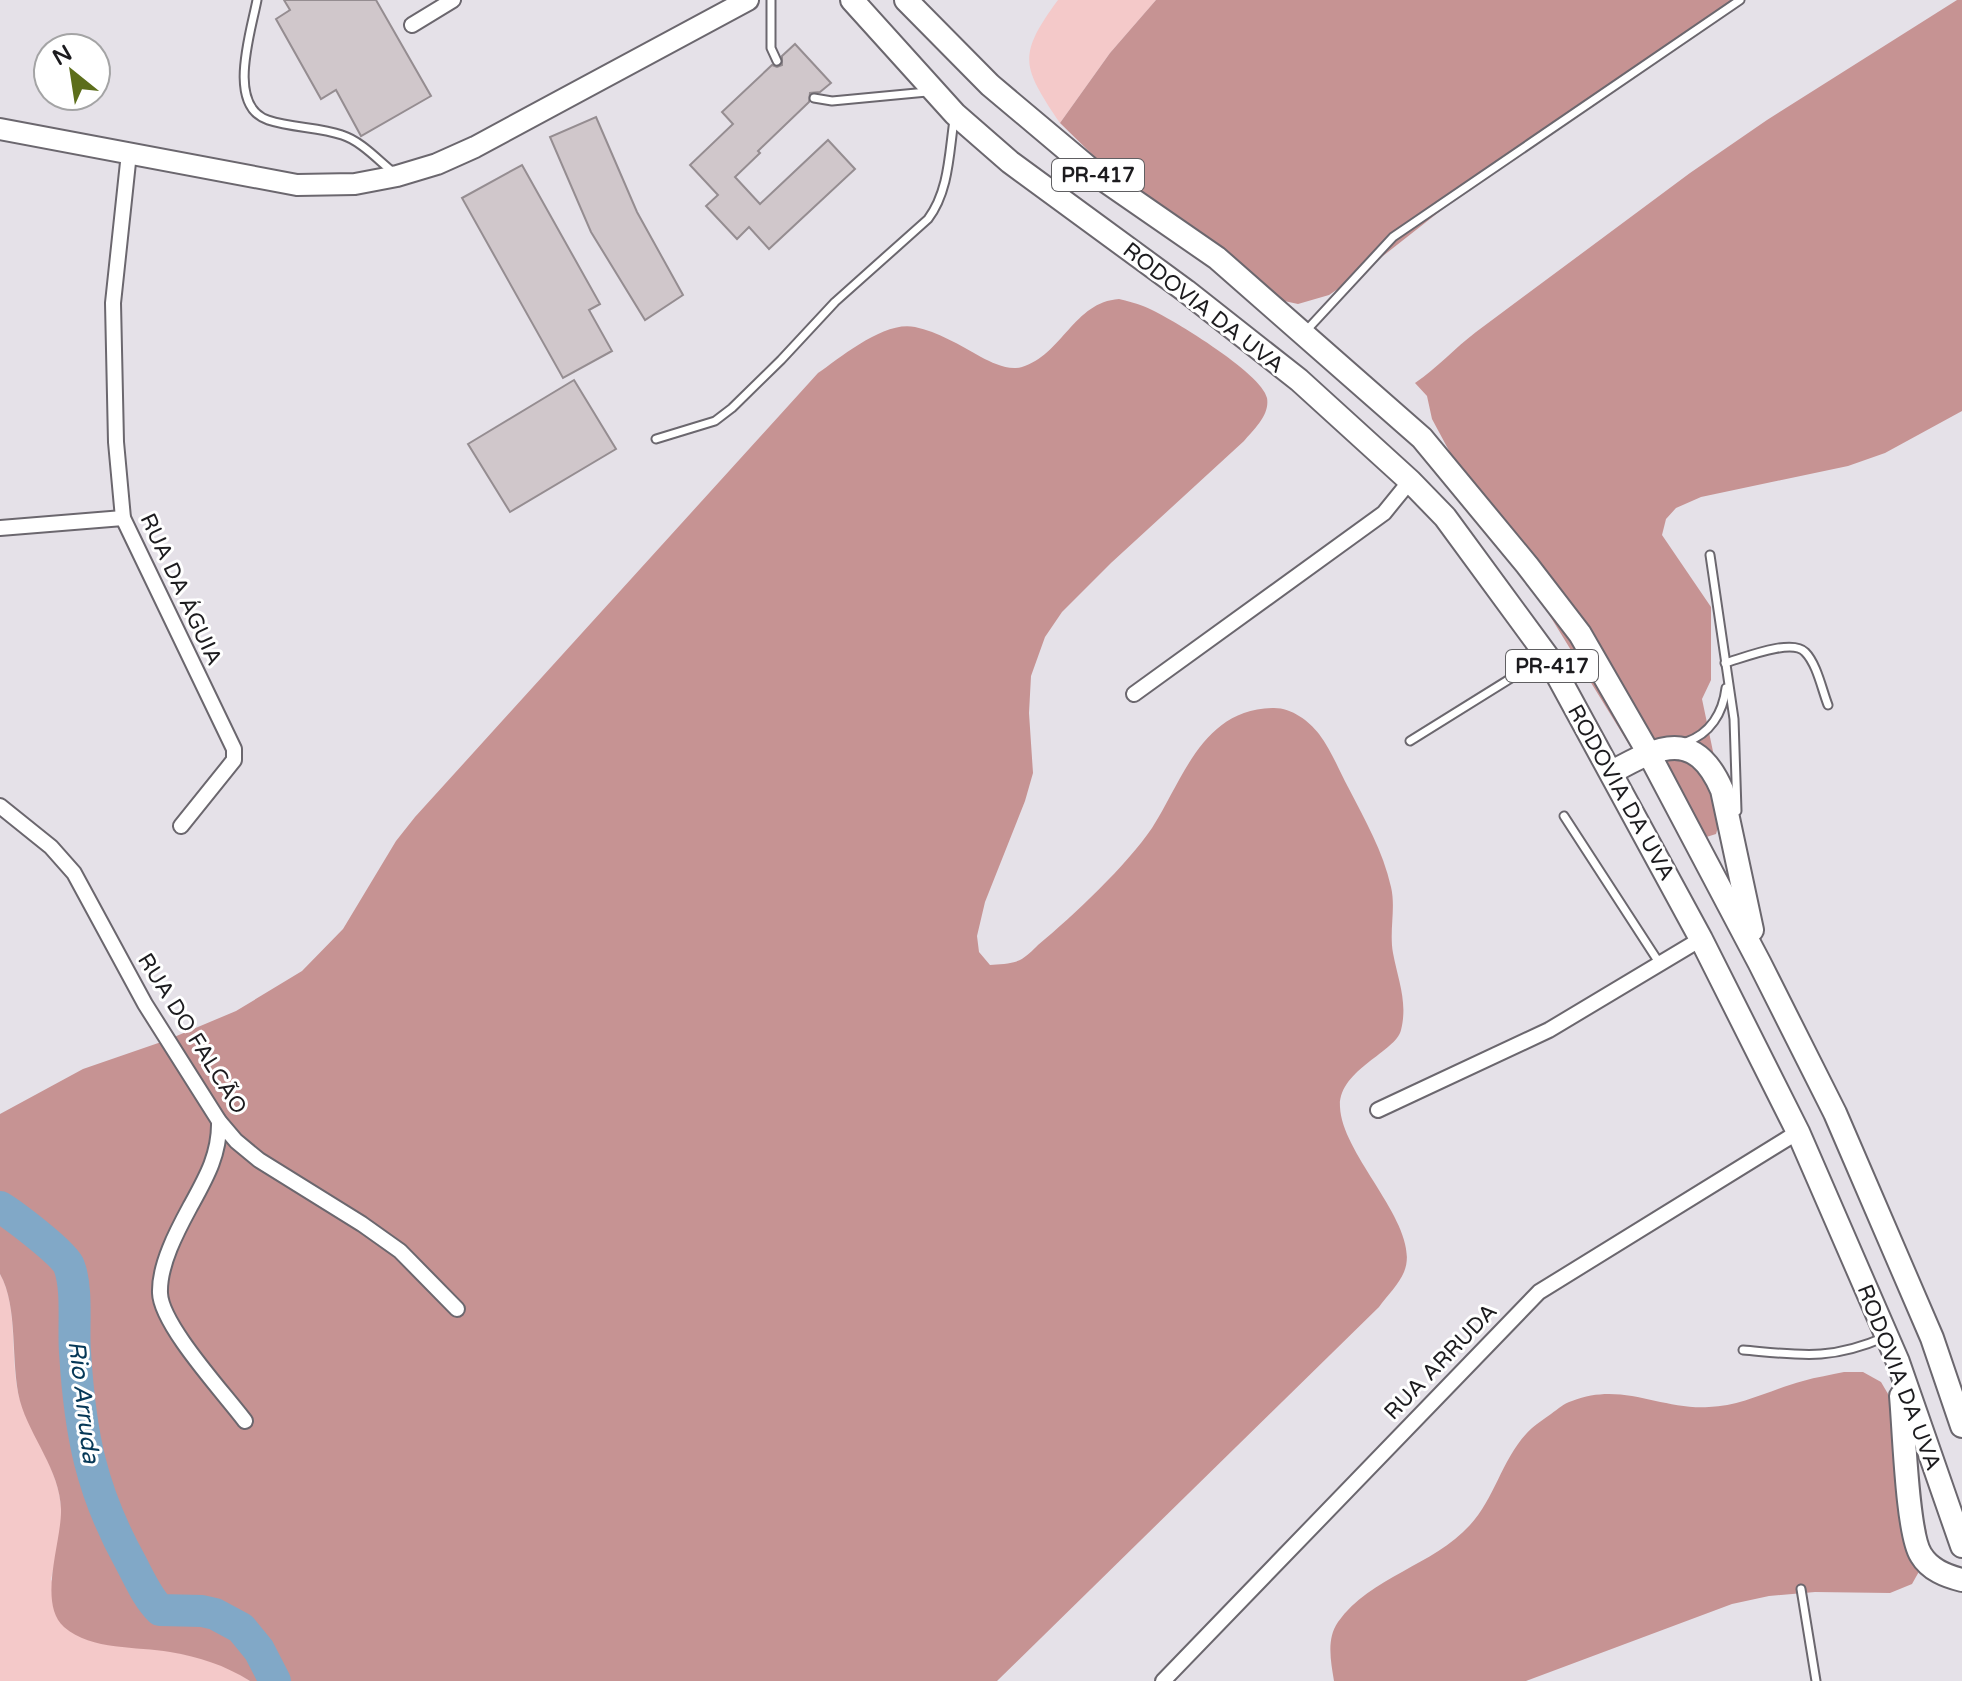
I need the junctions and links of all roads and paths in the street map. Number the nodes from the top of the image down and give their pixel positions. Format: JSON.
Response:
{"nodes":[{"id":1,"x":257,"y":0,"type":"edge"},
{"id":2,"x":453,"y":0,"type":"edge"},
{"id":3,"x":748,"y":0,"type":"edge"},
{"id":4,"x":771,"y":0,"type":"edge"},
{"id":5,"x":852,"y":0,"type":"edge"},
{"id":6,"x":906,"y":0,"type":"edge"},
{"id":7,"x":1740,"y":0,"type":"edge"},
{"id":8,"x":412,"y":25,"type":"dead end"},
{"id":9,"x":777,"y":61,"type":"dead end"},
{"id":10,"x":935,"y":92,"type":"junction"},
{"id":11,"x":814,"y":98,"type":"dead end"},
{"id":12,"x":955,"y":114,"type":"junction"},
{"id":13,"x":0,"y":129,"type":"edge"},
{"id":14,"x":129,"y":153,"type":"junction"},
{"id":15,"x":397,"y":176,"type":"junction"},
{"id":16,"x":1302,"y":334,"type":"junction"},
{"id":17,"x":656,"y":439,"type":"dead end"},
{"id":18,"x":1410,"y":481,"type":"junction"},
{"id":19,"x":123,"y":518,"type":"junction"},
{"id":20,"x":0,"y":528,"type":"edge"},
{"id":21,"x":1710,"y":555,"type":"dead end"},
{"id":22,"x":1547,"y":656,"type":"junction"},
{"id":23,"x":1725,"y":663,"type":"junction"},
{"id":24,"x":1727,"y":682,"type":"junction"},
{"id":25,"x":1134,"y":694,"type":"dead end"},
{"id":26,"x":1828,"y":705,"type":"dead end"},
{"id":27,"x":1410,"y":741,"type":"dead end"},
{"id":28,"x":1658,"y":749,"type":"junction"},
{"id":29,"x":1612,"y":772,"type":"junction"},
{"id":30,"x":0,"y":806,"type":"edge"},
{"id":31,"x":1564,"y":816,"type":"dead end"},
{"id":32,"x":181,"y":826,"type":"dead end"},
{"id":33,"x":1739,"y":876,"type":"junction"},
{"id":34,"x":1701,"y":939,"type":"junction"},
{"id":35,"x":1759,"y":962,"type":"junction"},
{"id":36,"x":1660,"y":964,"type":"junction"},
{"id":37,"x":1378,"y":1110,"type":"dead end"},
{"id":38,"x":219,"y":1121,"type":"junction"},
{"id":39,"x":1798,"y":1132,"type":"junction"},
{"id":40,"x":457,"y":1309,"type":"dead end"},
{"id":41,"x":1887,"y":1336,"type":"junction"},
{"id":42,"x":1743,"y":1350,"type":"dead end"},
{"id":43,"x":1898,"y":1362,"type":"junction"},
{"id":44,"x":245,"y":1421,"type":"dead end"},
{"id":45,"x":1962,"y":1426,"type":"edge"},
{"id":46,"x":1962,"y":1546,"type":"edge"},
{"id":47,"x":1962,"y":1580,"type":"edge"},
{"id":48,"x":1801,"y":1589,"type":"dead end"},
{"id":49,"x":1163,"y":1681,"type":"edge"},
{"id":50,"x":1816,"y":1681,"type":"edge"}],
"edges":[{"from":1,"to":15,"type":"lane"},
{"from":2,"to":8,"type":"street"},
{"from":3,"to":15,"type":"street"},
{"from":4,"to":9,"type":"lane"},
{"from":5,"to":10,"type":"main road","name":"RODOVIA DA UVA","number":"PR-417"},
{"from":6,"to":16,"type":"main road","name":"RODOVIA DA UVA","number":"PR-417"},
{"from":7,"to":16,"type":"lane"},
{"from":10,"to":11,"type":"lane"},
{"from":10,"to":12,"type":"main road","name":"RODOVIA DA UVA","number":"PR-417"},
{"from":12,"to":17,"type":"lane"},
{"from":12,"to":18,"type":"main road","name":"RODOVIA DA UVA","number":"PR-417"},
{"from":13,"to":14,"type":"street"},
{"from":14,"to":15,"type":"street"},
{"from":14,"to":19,"type":"street","name":"RUA DA ÁGUIA"},
{"from":16,"to":28,"type":"main road","name":"RODOVIA DA UVA","number":"PR-417"},
{"from":18,"to":22,"type":"main road","name":"RODOVIA DA UVA","number":"PR-417"},
{"from":18,"to":25,"type":"street"},
{"from":19,"to":20,"type":"street"},
{"from":19,"to":32,"type":"street","name":"RUA DA ÁGUIA"},
{"from":21,"to":23,"type":"lane"},
{"from":22,"to":27,"type":"lane"},
{"from":22,"to":29,"type":"main road","name":"RODOVIA DA UVA","number":"PR-417"},
{"from":23,"to":24,"type":"lane"},
{"from":23,"to":26,"type":"lane"},
{"from":24,"to":28,"type":"lane"},
{"from":24,"to":33,"type":"lane"},
{"from":28,"to":29,"type":"main road"},
{"from":28,"to":33,"type":"main road"},
{"from":28,"to":35,"type":"main road","name":"RODOVIA DA UVA","number":"PR-417"},
{"from":29,"to":34,"type":"main road","name":"RODOVIA DA UVA","number":"PR-417"},
{"from":30,"to":38,"type":"street","name":"RUA DO FALCÃO"},
{"from":31,"to":36,"type":"lane"},
{"from":33,"to":35,"type":"main road"},
{"from":34,"to":36,"type":"street"},
{"from":34,"to":39,"type":"main road","name":"RODOVIA DA UVA","number":"PR-417"},
{"from":35,"to":45,"type":"main road","name":"RODOVIA DA UVA","number":"PR-417"},
{"from":36,"to":37,"type":"street"},
{"from":38,"to":40,"type":"street","name":"RUA DO FALCÃO"},
{"from":38,"to":44,"type":"street"},
{"from":39,"to":41,"type":"main road","name":"RODOVIA DA UVA","number":"PR-417"},
{"from":39,"to":49,"type":"street","name":"RUA ARRUDA"},
{"from":41,"to":42,"type":"lane"},
{"from":41,"to":43,"type":"main road","name":"RODOVIA DA UVA","number":"PR-417"},
{"from":43,"to":46,"type":"main road","name":"RODOVIA DA UVA","number":"PR-417"},
{"from":43,"to":47,"type":"main road"},
{"from":48,"to":50,"type":"lane"}]}
